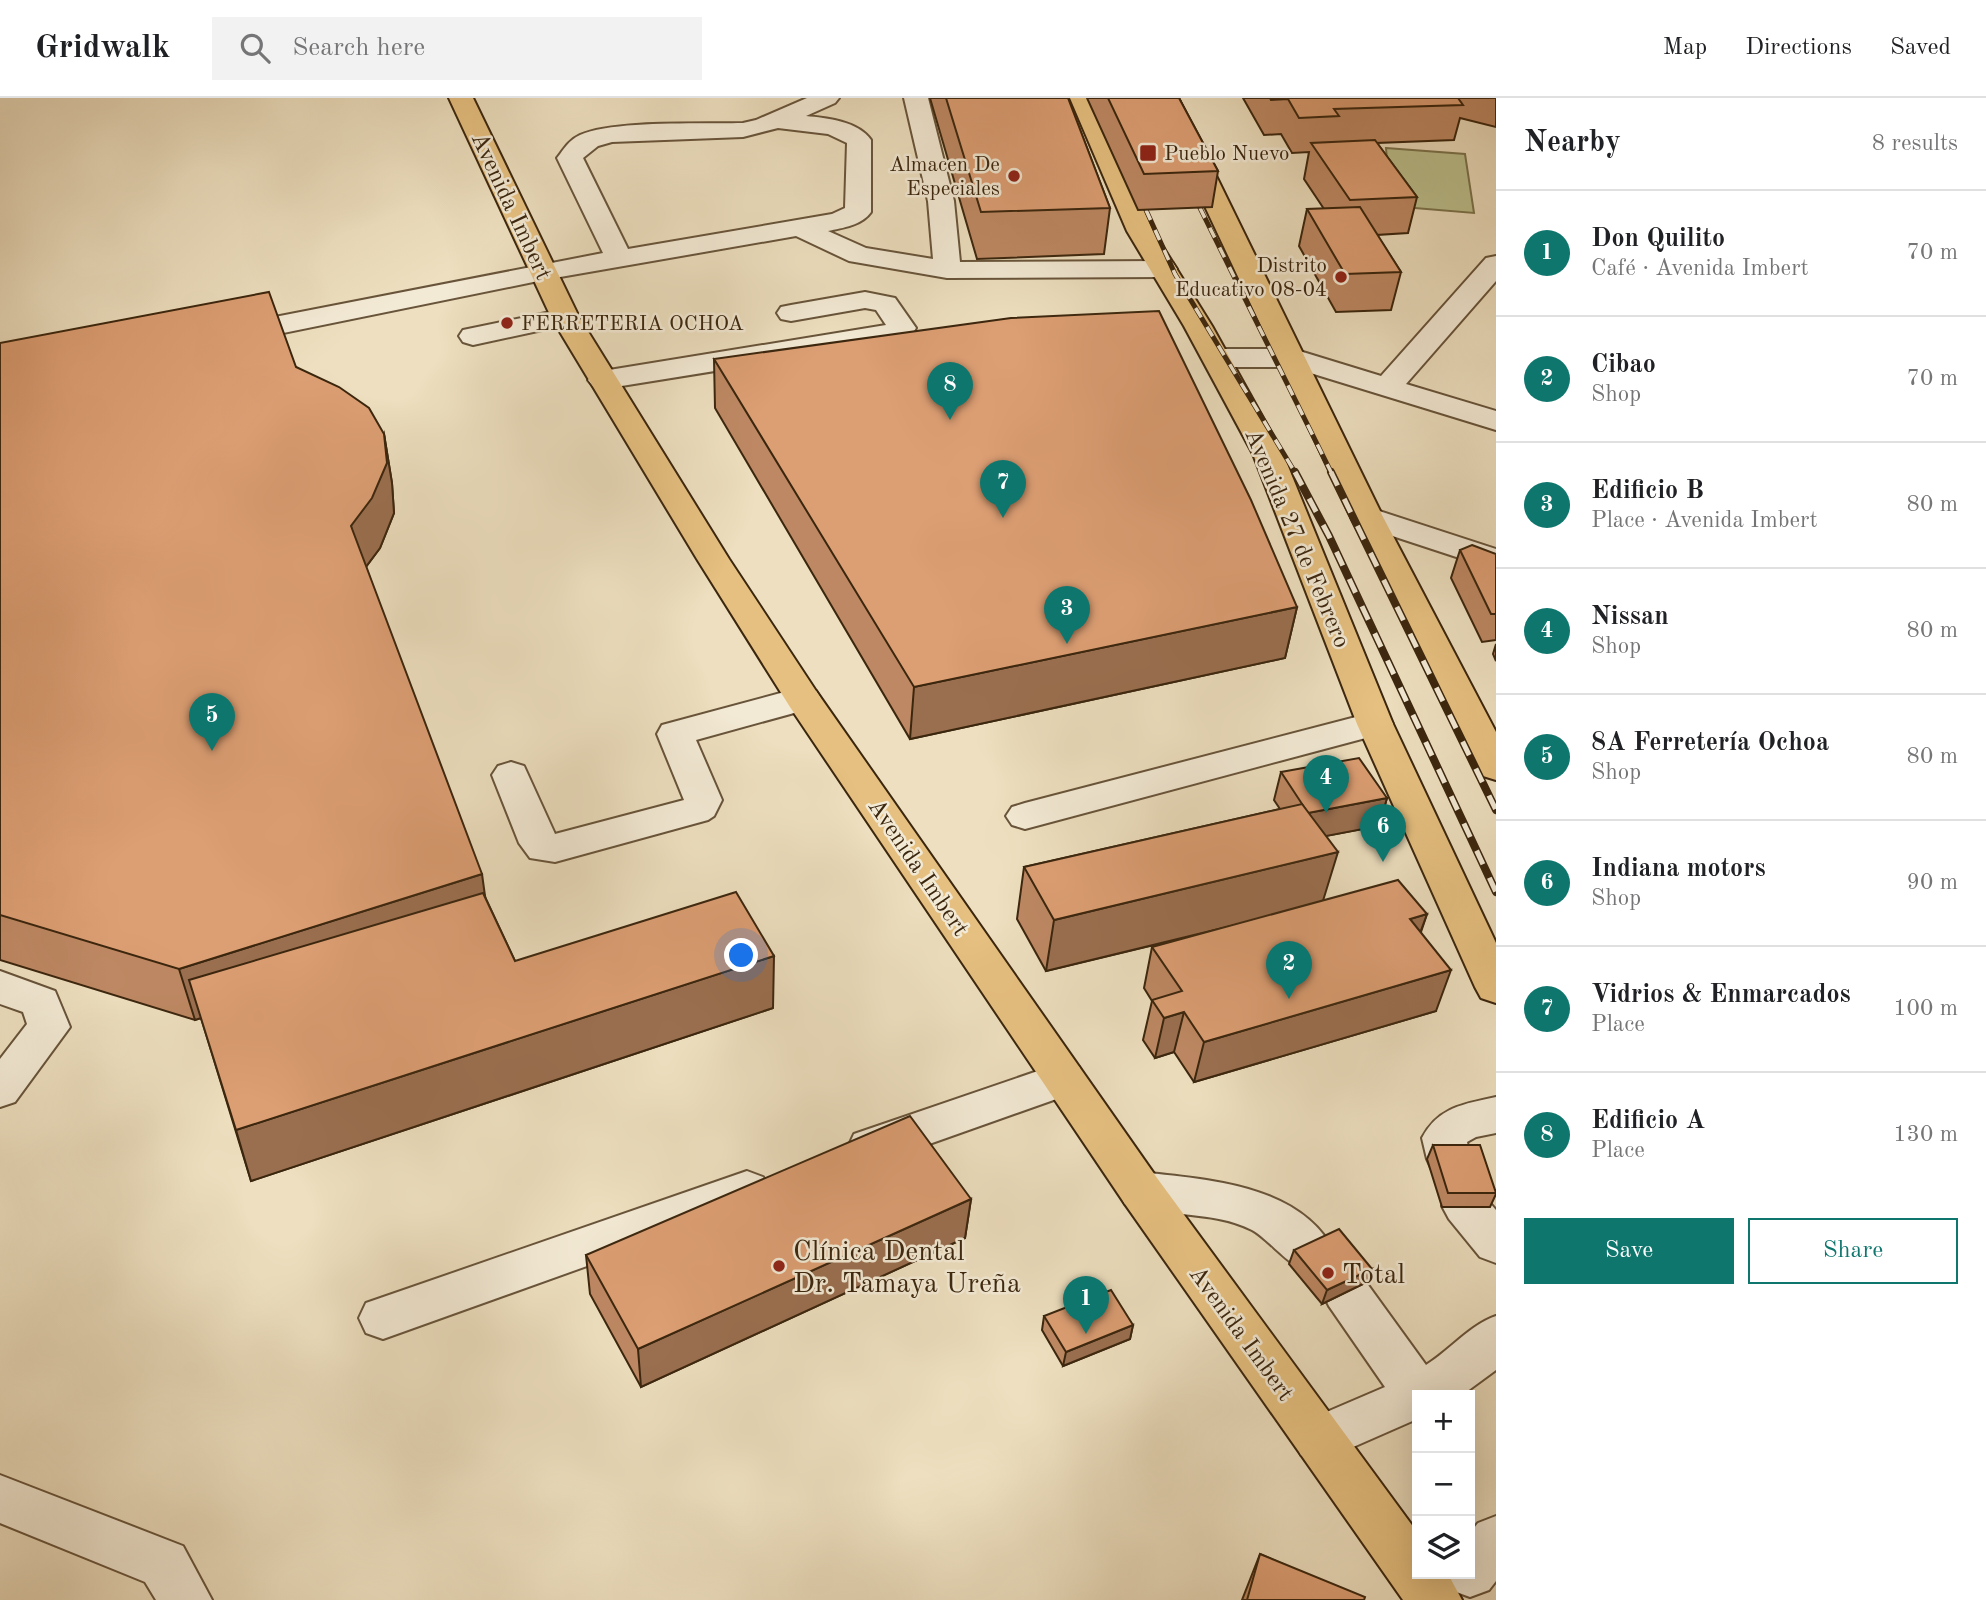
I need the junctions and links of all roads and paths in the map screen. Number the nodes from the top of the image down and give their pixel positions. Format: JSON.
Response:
{"nodes":[{"id":1,"x":461,"y":98,"type":"edge"},
{"id":2,"x":827,"y":98,"type":"edge"},
{"id":3,"x":916,"y":98,"type":"edge"},
{"id":4,"x":1082,"y":98,"type":"edge"},
{"id":5,"x":1166,"y":98,"type":"edge"},
{"id":6,"x":776,"y":121,"type":"junction"},
{"id":7,"x":800,"y":228,"type":"junction"},
{"id":8,"x":619,"y":258,"type":"junction"},
{"id":9,"x":1163,"y":269,"type":"junction"},
{"id":10,"x":947,"y":270,"type":"junction"},
{"id":11,"x":543,"y":272,"type":"junction"},
{"id":12,"x":1491,"y":279,"type":"edge"},
{"id":13,"x":791,"y":313,"type":"dead end"},
{"id":14,"x":565,"y":317,"type":"junction"},
{"id":15,"x":473,"y":336,"type":"dead end"},
{"id":16,"x":204,"y":340,"type":"edge"},
{"id":17,"x":1216,"y":358,"type":"junction"},
{"id":18,"x":1293,"y":358,"type":"junction"},
{"id":19,"x":603,"y":380,"type":"junction"},
{"id":20,"x":1387,"y":387,"type":"junction"},
{"id":21,"x":1496,"y":421,"type":"edge"},
{"id":22,"x":1367,"y":516,"type":"junction"},
{"id":23,"x":1496,"y":560,"type":"edge"},
{"id":24,"x":803,"y":699,"type":"junction"},
{"id":25,"x":1485,"y":723,"type":"edge"},
{"id":26,"x":1374,"y":724,"type":"junction"},
{"id":27,"x":1496,"y":767,"type":"edge"},
{"id":28,"x":511,"y":775,"type":"dead end"},
{"id":29,"x":1026,"y":816,"type":"dead end"},
{"id":30,"x":0,"y":986,"type":"edge"},
{"id":31,"x":1496,"y":987,"type":"edge"},
{"id":32,"x":1064,"y":1079,"type":"junction"},
{"id":33,"x":0,"y":1090,"type":"edge"},
{"id":34,"x":1496,"y":1115,"type":"edge"},
{"id":35,"x":1449,"y":1159,"type":"edge"},
{"id":36,"x":1141,"y":1191,"type":"junction"},
{"id":37,"x":1465,"y":1206,"type":"edge"},
{"id":38,"x":1496,"y":1243,"type":"edge"},
{"id":39,"x":1311,"y":1253,"type":"edge"},
{"id":40,"x":1346,"y":1292,"type":"edge"},
{"id":41,"x":383,"y":1318,"type":"dead end"},
{"id":42,"x":1496,"y":1337,"type":"edge"},
{"id":43,"x":1415,"y":1390,"type":"edge"},
{"id":44,"x":1425,"y":1390,"type":"edge"},
{"id":45,"x":1412,"y":1397,"type":"edge"},
{"id":46,"x":1319,"y":1439,"type":"junction"},
{"id":47,"x":0,"y":1499,"type":"edge"},
{"id":48,"x":1496,"y":1541,"type":"edge"},
{"id":49,"x":1475,"y":1566,"type":"edge"},
{"id":50,"x":1464,"y":1579,"type":"edge"},
{"id":51,"x":185,"y":1600,"type":"edge"},
{"id":52,"x":1435,"y":1600,"type":"edge"},
{"id":53,"x":1445,"y":1600,"type":"edge"}],
"edges":[{"from":1,"to":11,"type":"main road","name":"Avenida Imbert"},
{"from":2,"to":6,"type":"street"},
{"from":3,"to":10,"type":"street"},
{"from":4,"to":9,"type":"main road","name":"Avenida 27 de Febrero"},
{"from":5,"to":18,"type":"main road"},
{"from":6,"to":7,"type":"street"},
{"from":6,"to":8,"type":"street"},
{"from":7,"to":8,"type":"street"},
{"from":7,"to":10,"type":"street"},
{"from":8,"to":11,"type":"street"},
{"from":9,"to":10,"type":"street"},
{"from":9,"to":17,"type":"main road","name":"Avenida 27 de Febrero"},
{"from":11,"to":14,"type":"main road","name":"Avenida Imbert"},
{"from":11,"to":16,"type":"street"},
{"from":12,"to":20,"type":"street"},
{"from":13,"to":19,"type":"street"},
{"from":14,"to":15,"type":"street"},
{"from":14,"to":19,"type":"main road","name":"Avenida Imbert"},
{"from":17,"to":18,"type":"street"},
{"from":17,"to":26,"type":"main road","name":"Avenida 27 de Febrero"},
{"from":18,"to":20,"type":"street"},
{"from":18,"to":22,"type":"main road"},
{"from":19,"to":24,"type":"main road","name":"Avenida Imbert"},
{"from":20,"to":21,"type":"street"},
{"from":22,"to":23,"type":"street"},
{"from":22,"to":25,"type":"main road"},
{"from":24,"to":28,"type":"street"},
{"from":24,"to":32,"type":"main road","name":"Avenida Imbert"},
{"from":25,"to":27,"type":"main road"},
{"from":26,"to":29,"type":"street"},
{"from":26,"to":31,"type":"main road","name":"Avenida 27 de Febrero"},
{"from":30,"to":33,"type":"street"},
{"from":32,"to":36,"type":"main road","name":"Avenida Imbert"},
{"from":32,"to":41,"type":"street"},
{"from":34,"to":35,"type":"street"},
{"from":36,"to":39,"type":"street"},
{"from":36,"to":46,"type":"main road","name":"Avenida Imbert"},
{"from":37,"to":38,"type":"street"},
{"from":40,"to":43,"type":"street"},
{"from":42,"to":44,"type":"street"},
{"from":45,"to":46,"type":"street"},
{"from":46,"to":52,"type":"main road","name":"Avenida Imbert"},
{"from":47,"to":51,"type":"street"},
{"from":48,"to":49,"type":"street"},
{"from":50,"to":53,"type":"street"}]}
